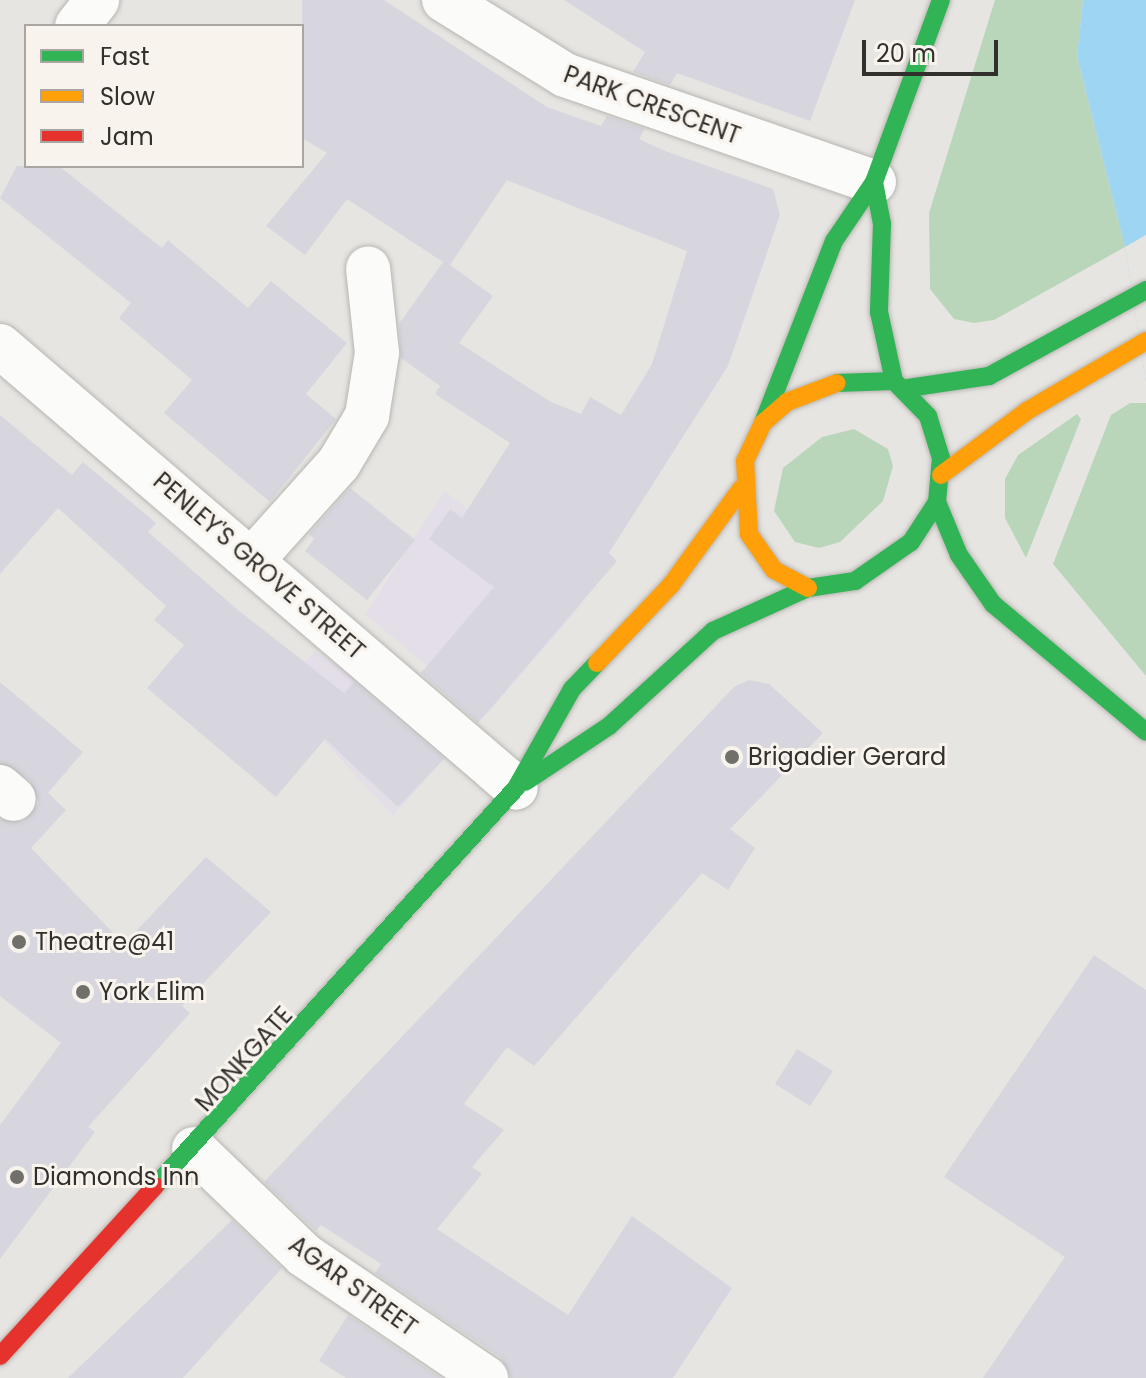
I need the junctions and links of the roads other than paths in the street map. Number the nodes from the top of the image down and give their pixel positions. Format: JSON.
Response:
{"nodes":[{"id":1,"x":97,"y":0,"type":"edge"},
{"id":2,"x":444,"y":0,"type":"edge"},
{"id":3,"x":941,"y":0,"type":"edge"},
{"id":4,"x":79,"y":24,"type":"edge"},
{"id":5,"x":874,"y":182,"type":"junction"},
{"id":6,"x":368,"y":268,"type":"dead end"},
{"id":7,"x":1140,"y":294,"type":"edge"},
{"id":8,"x":1143,"y":343,"type":"edge"},
{"id":9,"x":0,"y":346,"type":"edge"},
{"id":10,"x":901,"y":384,"type":"junction"},
{"id":11,"x":763,"y":423,"type":"junction"},
{"id":12,"x":941,"y":475,"type":"junction"},
{"id":13,"x":741,"y":489,"type":"junction"},
{"id":14,"x":937,"y":502,"type":"junction"},
{"id":15,"x":253,"y":559,"type":"junction"},
{"id":16,"x":808,"y":588,"type":"junction"},
{"id":17,"x":1146,"y":732,"type":"edge"},
{"id":18,"x":516,"y":788,"type":"junction"},
{"id":19,"x":194,"y":1149,"type":"junction"},
{"id":20,"x":0,"y":1356,"type":"edge"},
{"id":21,"x":486,"y":1378,"type":"edge"}],
"edges":[{"from":1,"to":4,"type":"street"},
{"from":2,"to":5,"type":"street","name":"PARK CRESCENT"},
{"from":3,"to":5,"type":"main road"},
{"from":5,"to":10,"type":"main road"},
{"from":5,"to":11,"type":"main road"},
{"from":6,"to":15,"type":"street"},
{"from":7,"to":10,"type":"main road"},
{"from":8,"to":12,"type":"main road"},
{"from":9,"to":15,"type":"street","name":"PENLEY'S GROVE STREET"},
{"from":10,"to":11,"type":"main road"},
{"from":10,"to":12,"type":"main road"},
{"from":11,"to":13,"type":"main road"},
{"from":12,"to":14,"type":"main road"},
{"from":13,"to":16,"type":"main road"},
{"from":13,"to":18,"type":"main road"},
{"from":14,"to":16,"type":"main road"},
{"from":14,"to":17,"type":"main road"},
{"from":15,"to":18,"type":"street","name":"PENLEY'S GROVE STREET"},
{"from":16,"to":18,"type":"main road"},
{"from":18,"to":19,"type":"main road","name":"MONKGATE"},
{"from":19,"to":20,"type":"main road","name":"MONKGATE"},
{"from":19,"to":21,"type":"street","name":"AGAR STREET"}]}
